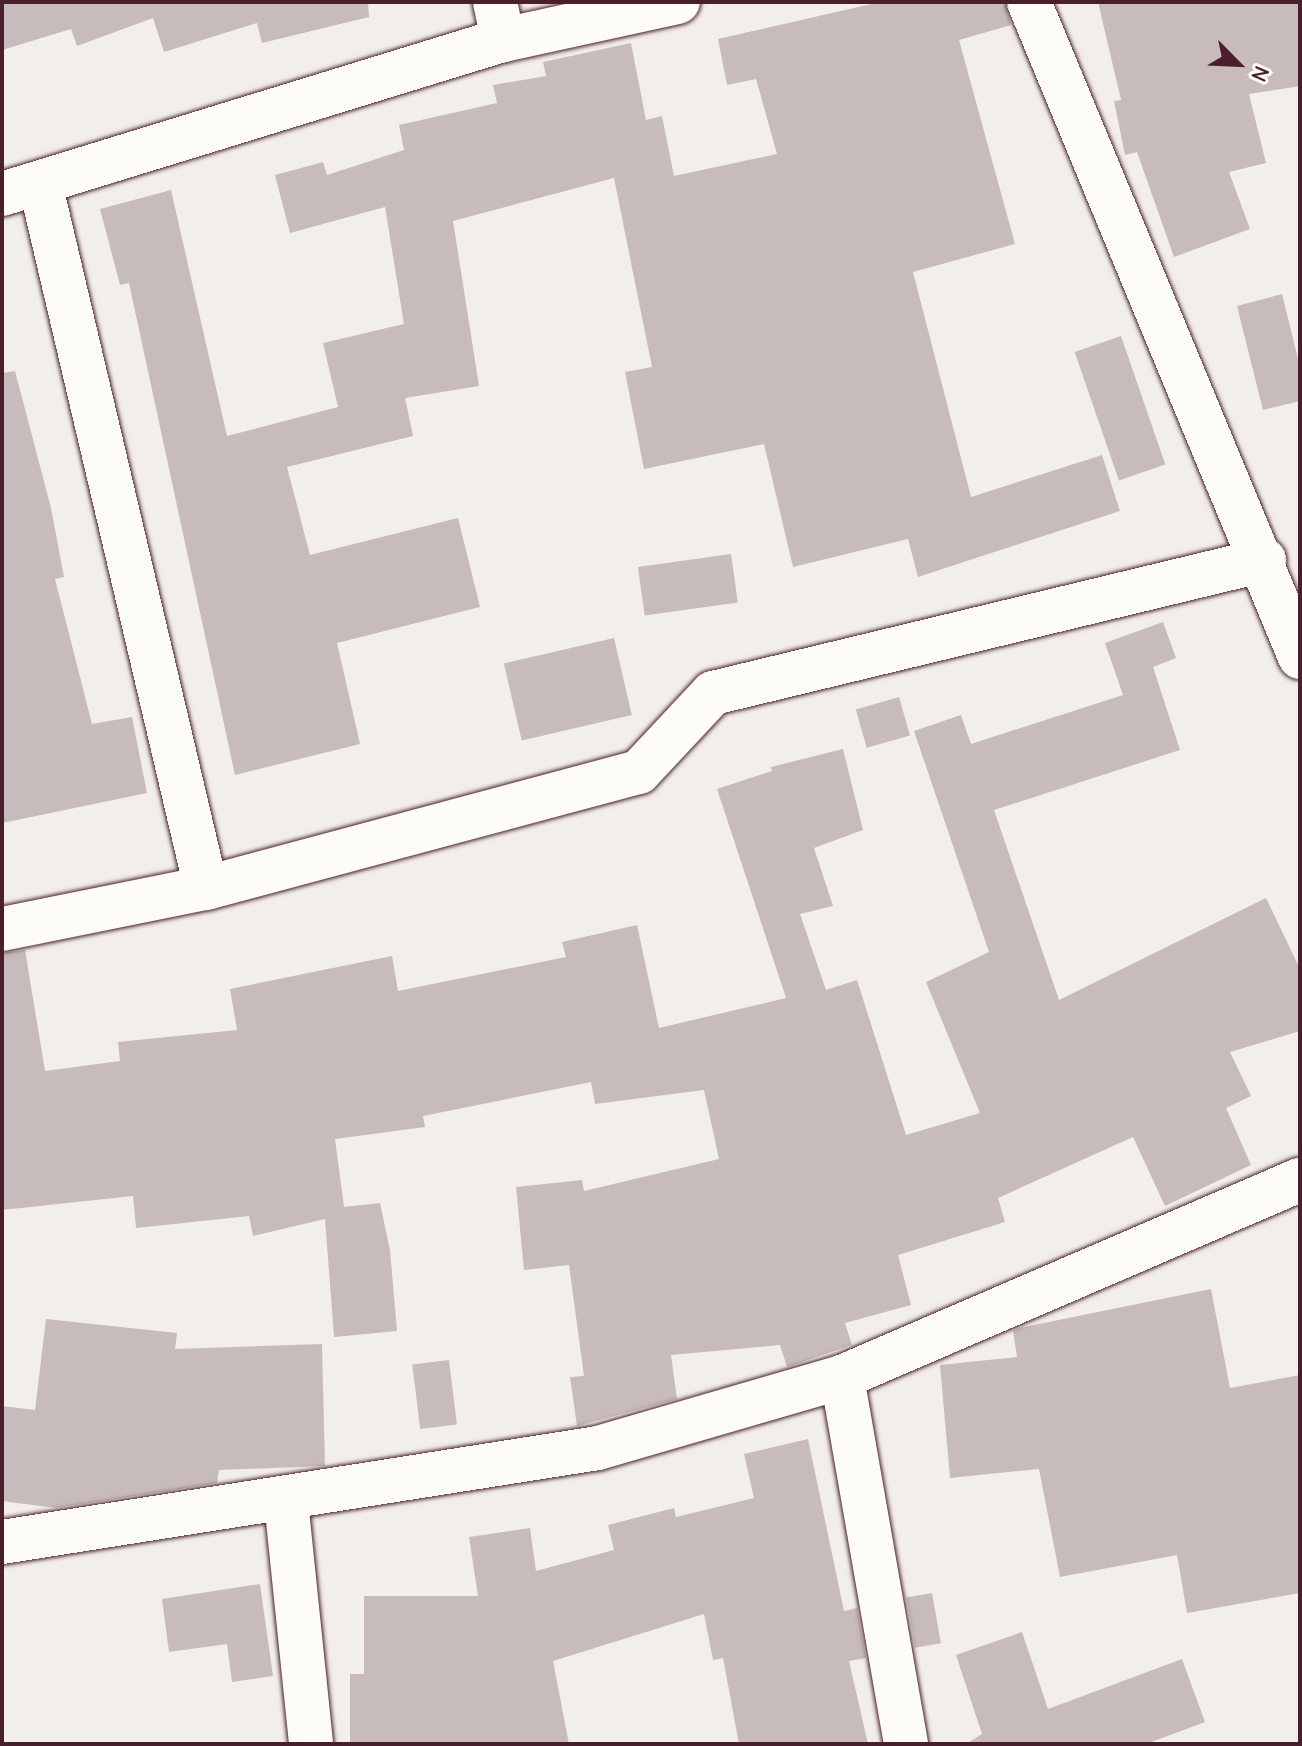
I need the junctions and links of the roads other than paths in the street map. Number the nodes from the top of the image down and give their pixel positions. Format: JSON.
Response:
{"nodes":[{"id":1,"x":678,"y":2,"type":"edge"},
{"id":2,"x":1029,"y":2,"type":"edge"},
{"id":3,"x":499,"y":21,"type":"edge"},
{"id":4,"x":21,"y":189,"type":"edge"},
{"id":5,"x":1264,"y":560,"type":"junction"},
{"id":6,"x":1300,"y":657,"type":"edge"},
{"id":7,"x":206,"y":888,"type":"junction"},
{"id":8,"x":2,"y":929,"type":"edge"},
{"id":9,"x":1300,"y":1180,"type":"edge"},
{"id":10,"x":842,"y":1377,"type":"junction"},
{"id":11,"x":286,"y":1501,"type":"junction"},
{"id":12,"x":2,"y":1542,"type":"edge"},
{"id":13,"x":311,"y":1744,"type":"edge"},
{"id":14,"x":906,"y":1744,"type":"edge"}],
"edges":[{"from":1,"to":3,"type":"street"},
{"from":2,"to":5,"type":"street"},
{"from":3,"to":4,"type":"street"},
{"from":4,"to":7,"type":"street"},
{"from":5,"to":6,"type":"street"},
{"from":5,"to":7,"type":"street"},
{"from":7,"to":8,"type":"street"},
{"from":9,"to":10,"type":"street"},
{"from":10,"to":11,"type":"street"},
{"from":10,"to":14,"type":"street"},
{"from":11,"to":12,"type":"street"},
{"from":11,"to":13,"type":"street"}]}
